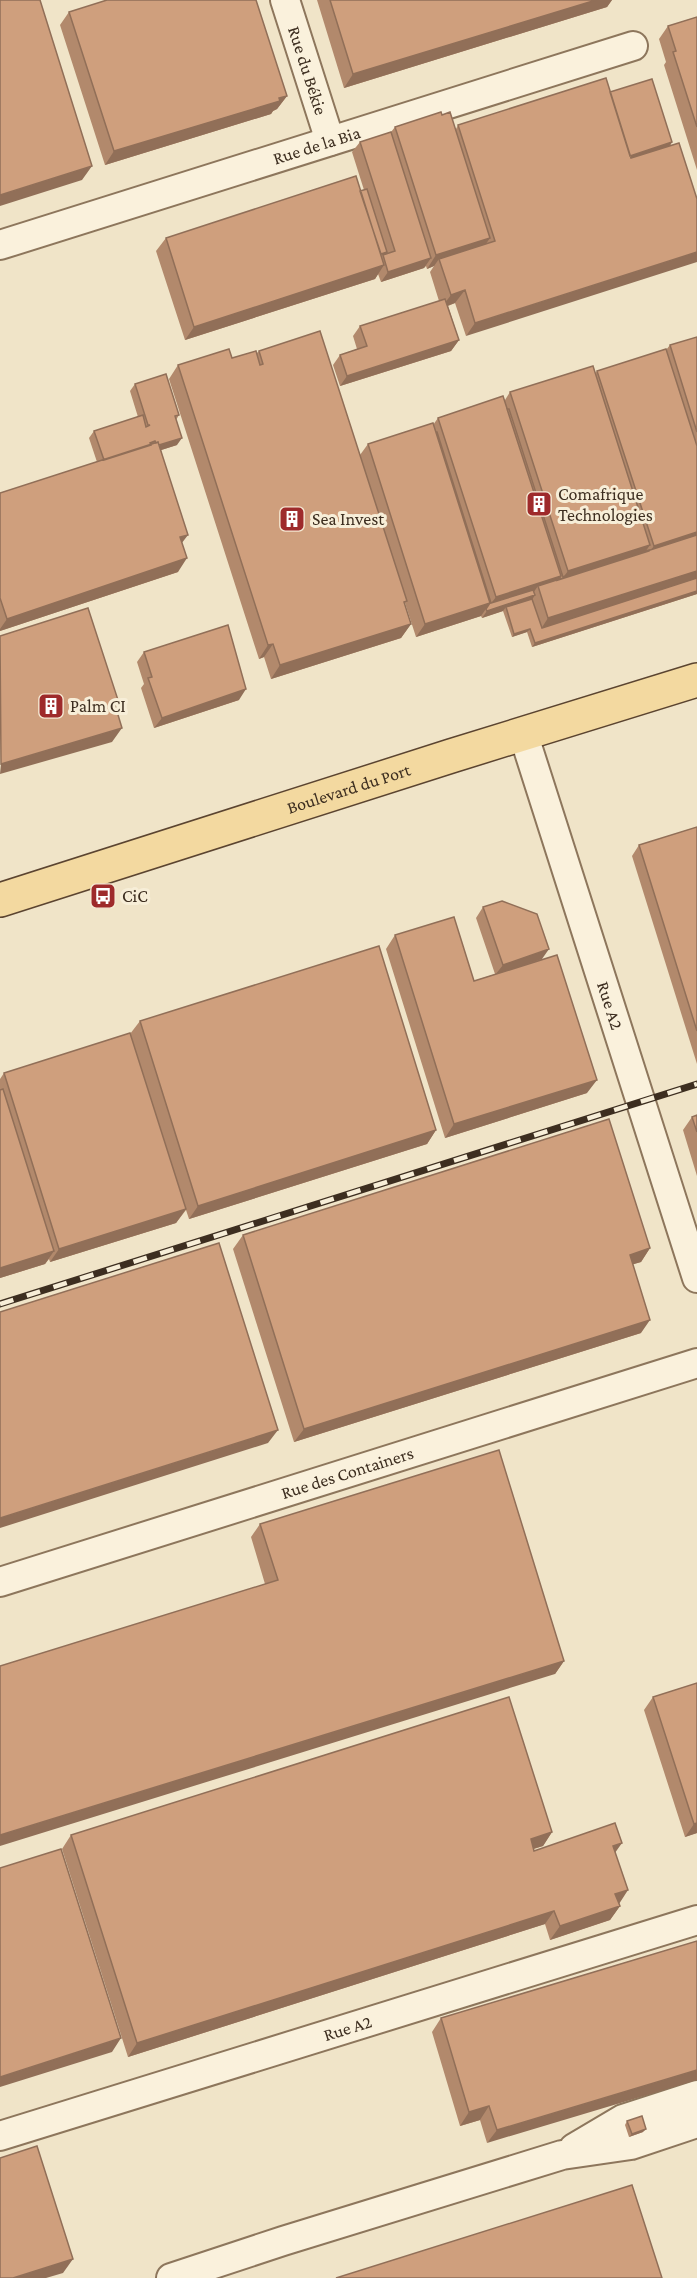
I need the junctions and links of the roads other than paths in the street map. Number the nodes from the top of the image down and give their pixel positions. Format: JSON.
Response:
{"nodes":[{"id":1,"x":285,"y":0,"type":"edge"},
{"id":2,"x":633,"y":46,"type":"dead end"},
{"id":3,"x":330,"y":141,"type":"junction"},
{"id":4,"x":0,"y":245,"type":"edge"},
{"id":5,"x":697,"y":680,"type":"edge"},
{"id":6,"x":523,"y":733,"type":"junction"},
{"id":7,"x":0,"y":900,"type":"edge"},
{"id":8,"x":697,"y":1278,"type":"edge"},
{"id":9,"x":697,"y":1363,"type":"edge"},
{"id":10,"x":0,"y":1582,"type":"edge"},
{"id":11,"x":697,"y":1920,"type":"edge"},
{"id":12,"x":697,"y":2095,"type":"edge"},
{"id":13,"x":697,"y":2123,"type":"edge"},
{"id":14,"x":0,"y":2136,"type":"edge"},
{"id":15,"x":562,"y":2155,"type":"junction"},
{"id":16,"x":171,"y":2278,"type":"edge"}],
"edges":[{"from":1,"to":3,"type":"street","name":"Rue du Békie"},
{"from":2,"to":3,"type":"street","name":"Rue de la Bia"},
{"from":3,"to":4,"type":"street","name":"Rue de la Bia"},
{"from":5,"to":6,"type":"main road","name":"Boulevard du Port"},
{"from":6,"to":7,"type":"main road","name":"Boulevard du Port"},
{"from":6,"to":8,"type":"street","name":"Rue A2"},
{"from":9,"to":10,"type":"street","name":"Rue des Containers"},
{"from":11,"to":14,"type":"street","name":"Rue A2"},
{"from":12,"to":15,"type":"street"},
{"from":13,"to":15,"type":"street"},
{"from":15,"to":16,"type":"street"}]}
